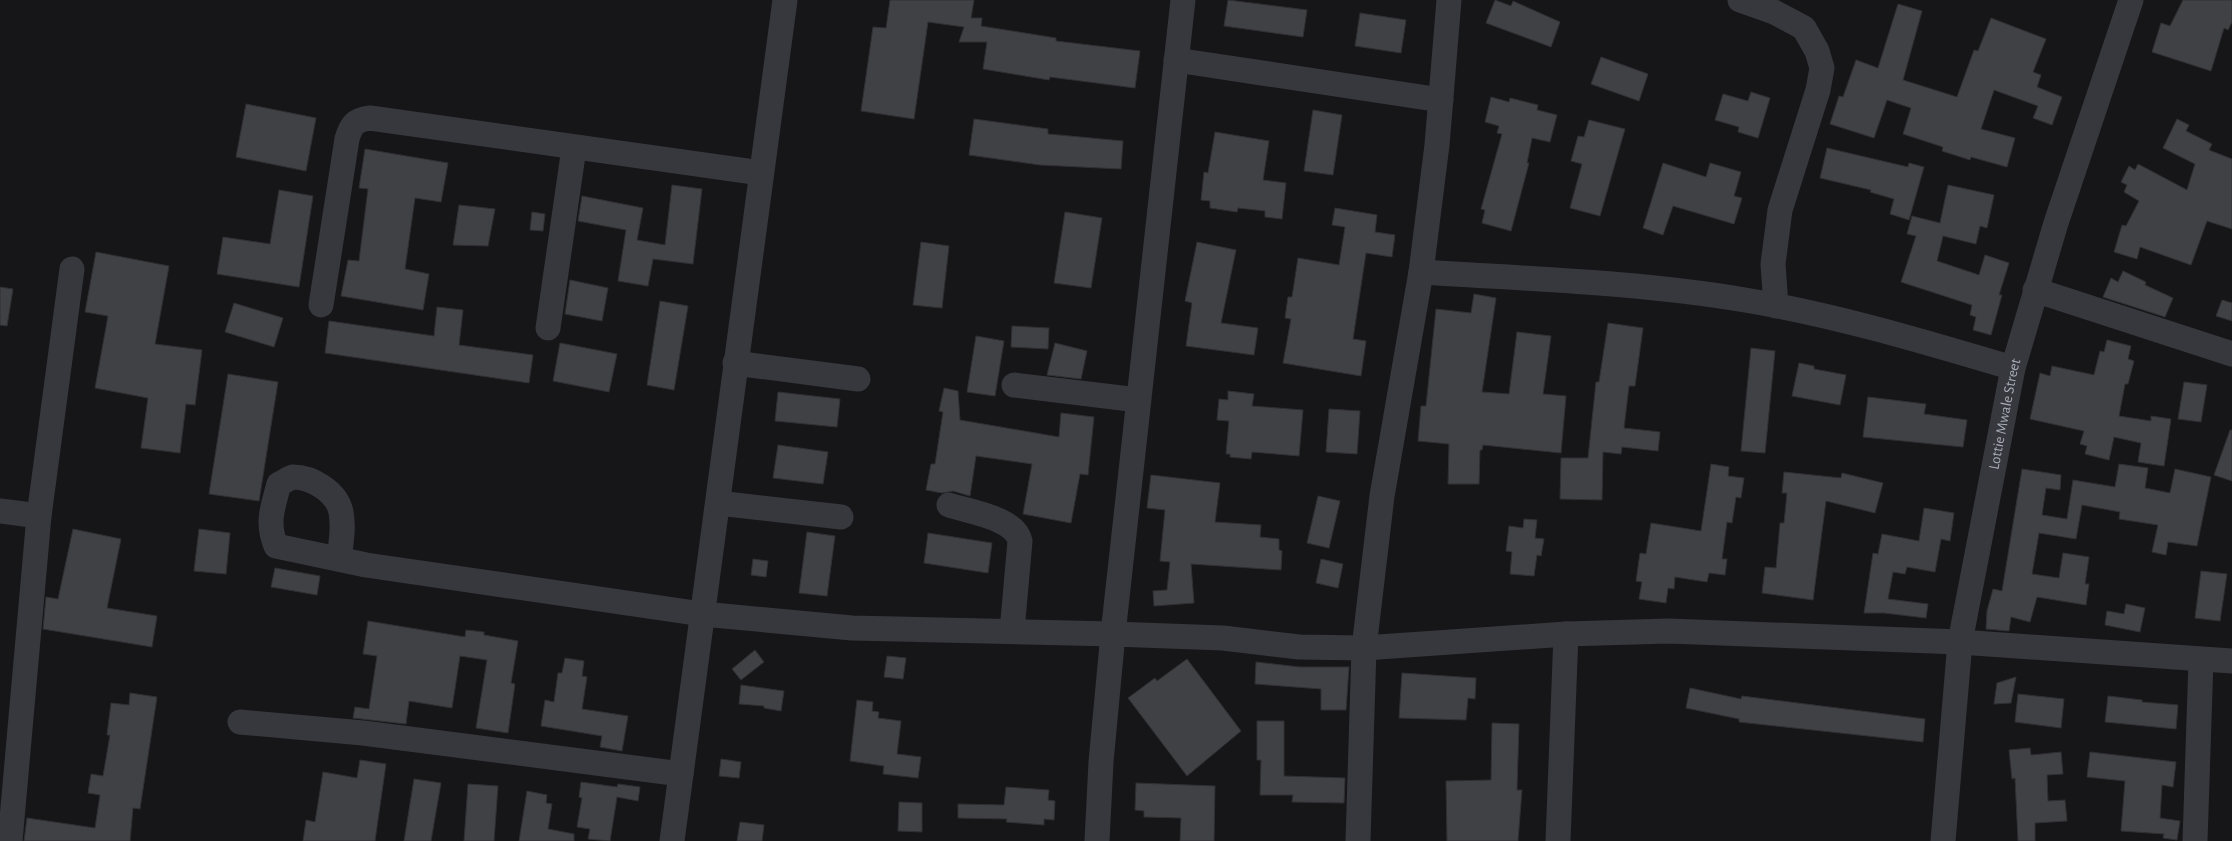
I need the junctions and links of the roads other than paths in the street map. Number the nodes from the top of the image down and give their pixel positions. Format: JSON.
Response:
{"nodes":[{"id":1,"x":785,"y":0,"type":"edge"},
{"id":2,"x":1184,"y":0,"type":"edge"},
{"id":3,"x":1449,"y":0,"type":"edge"},
{"id":4,"x":1740,"y":0,"type":"edge"},
{"id":5,"x":2131,"y":0,"type":"edge"},
{"id":6,"x":1176,"y":60,"type":"junction"},
{"id":7,"x":1441,"y":100,"type":"junction"},
{"id":8,"x":574,"y":148,"type":"junction"},
{"id":9,"x":761,"y":174,"type":"junction"},
{"id":10,"x":72,"y":269,"type":"dead end"},
{"id":11,"x":1421,"y":272,"type":"junction"},
{"id":12,"x":2035,"y":290,"type":"junction"},
{"id":13,"x":321,"y":305,"type":"dead end"},
{"id":14,"x":1776,"y":306,"type":"junction"},
{"id":15,"x":548,"y":328,"type":"dead end"},
{"id":16,"x":2232,"y":354,"type":"edge"},
{"id":17,"x":735,"y":363,"type":"junction"},
{"id":18,"x":2013,"y":368,"type":"junction"},
{"id":19,"x":858,"y":380,"type":"dead end"},
{"id":20,"x":1014,"y":385,"type":"dead end"},
{"id":21,"x":1138,"y":400,"type":"junction"},
{"id":22,"x":718,"y":503,"type":"junction"},
{"id":23,"x":949,"y":505,"type":"dead end"},
{"id":24,"x":0,"y":511,"type":"edge"},
{"id":25,"x":39,"y":516,"type":"junction"},
{"id":26,"x":840,"y":517,"type":"dead end"},
{"id":27,"x":339,"y":559,"type":"dead end"},
{"id":28,"x":702,"y":614,"type":"junction"},
{"id":29,"x":1012,"y":631,"type":"junction"},
{"id":30,"x":1113,"y":634,"type":"junction"},
{"id":31,"x":1566,"y":634,"type":"junction"},
{"id":32,"x":1960,"y":642,"type":"junction"},
{"id":33,"x":1364,"y":648,"type":"junction"},
{"id":34,"x":2202,"y":660,"type":"junction"},
{"id":35,"x":2232,"y":661,"type":"edge"},
{"id":36,"x":240,"y":722,"type":"dead end"},
{"id":37,"x":681,"y":774,"type":"junction"},
{"id":38,"x":6,"y":814,"type":"edge"},
{"id":39,"x":10,"y":841,"type":"edge"},
{"id":40,"x":672,"y":841,"type":"edge"},
{"id":41,"x":1097,"y":841,"type":"edge"},
{"id":42,"x":1358,"y":841,"type":"edge"},
{"id":43,"x":1558,"y":841,"type":"edge"},
{"id":44,"x":1942,"y":841,"type":"edge"},
{"id":45,"x":2195,"y":841,"type":"edge"}],
"edges":[{"from":1,"to":9,"type":"street"},
{"from":2,"to":6,"type":"street"},
{"from":3,"to":7,"type":"street"},
{"from":4,"to":14,"type":"street"},
{"from":5,"to":12,"type":"street","name":"Lottie Mwale Street"},
{"from":6,"to":7,"type":"street"},
{"from":6,"to":21,"type":"street"},
{"from":7,"to":11,"type":"street"},
{"from":8,"to":9,"type":"street"},
{"from":8,"to":13,"type":"street"},
{"from":8,"to":15,"type":"street"},
{"from":9,"to":17,"type":"street"},
{"from":10,"to":25,"type":"street"},
{"from":11,"to":14,"type":"street"},
{"from":11,"to":33,"type":"street"},
{"from":12,"to":16,"type":"street"},
{"from":12,"to":18,"type":"street","name":"Lottie Mwale Street"},
{"from":14,"to":18,"type":"street"},
{"from":17,"to":19,"type":"street"},
{"from":17,"to":22,"type":"street"},
{"from":18,"to":32,"type":"street","name":"Lottie Mwale Street"},
{"from":20,"to":21,"type":"street"},
{"from":21,"to":30,"type":"street"},
{"from":22,"to":26,"type":"street"},
{"from":22,"to":28,"type":"street"},
{"from":23,"to":29,"type":"street"},
{"from":24,"to":25,"type":"street"},
{"from":25,"to":38,"type":"street"},
{"from":27,"to":28,"type":"street"},
{"from":28,"to":29,"type":"street"},
{"from":28,"to":37,"type":"street"},
{"from":29,"to":30,"type":"street"},
{"from":30,"to":33,"type":"street"},
{"from":30,"to":41,"type":"street"},
{"from":31,"to":32,"type":"street"},
{"from":31,"to":33,"type":"street"},
{"from":31,"to":43,"type":"street"},
{"from":32,"to":34,"type":"street"},
{"from":32,"to":44,"type":"street","name":"Lottie Mwale Street"},
{"from":33,"to":42,"type":"street"},
{"from":34,"to":35,"type":"street"},
{"from":34,"to":45,"type":"street"},
{"from":36,"to":37,"type":"street"},
{"from":37,"to":40,"type":"street"},
{"from":38,"to":39,"type":"street"}]}
